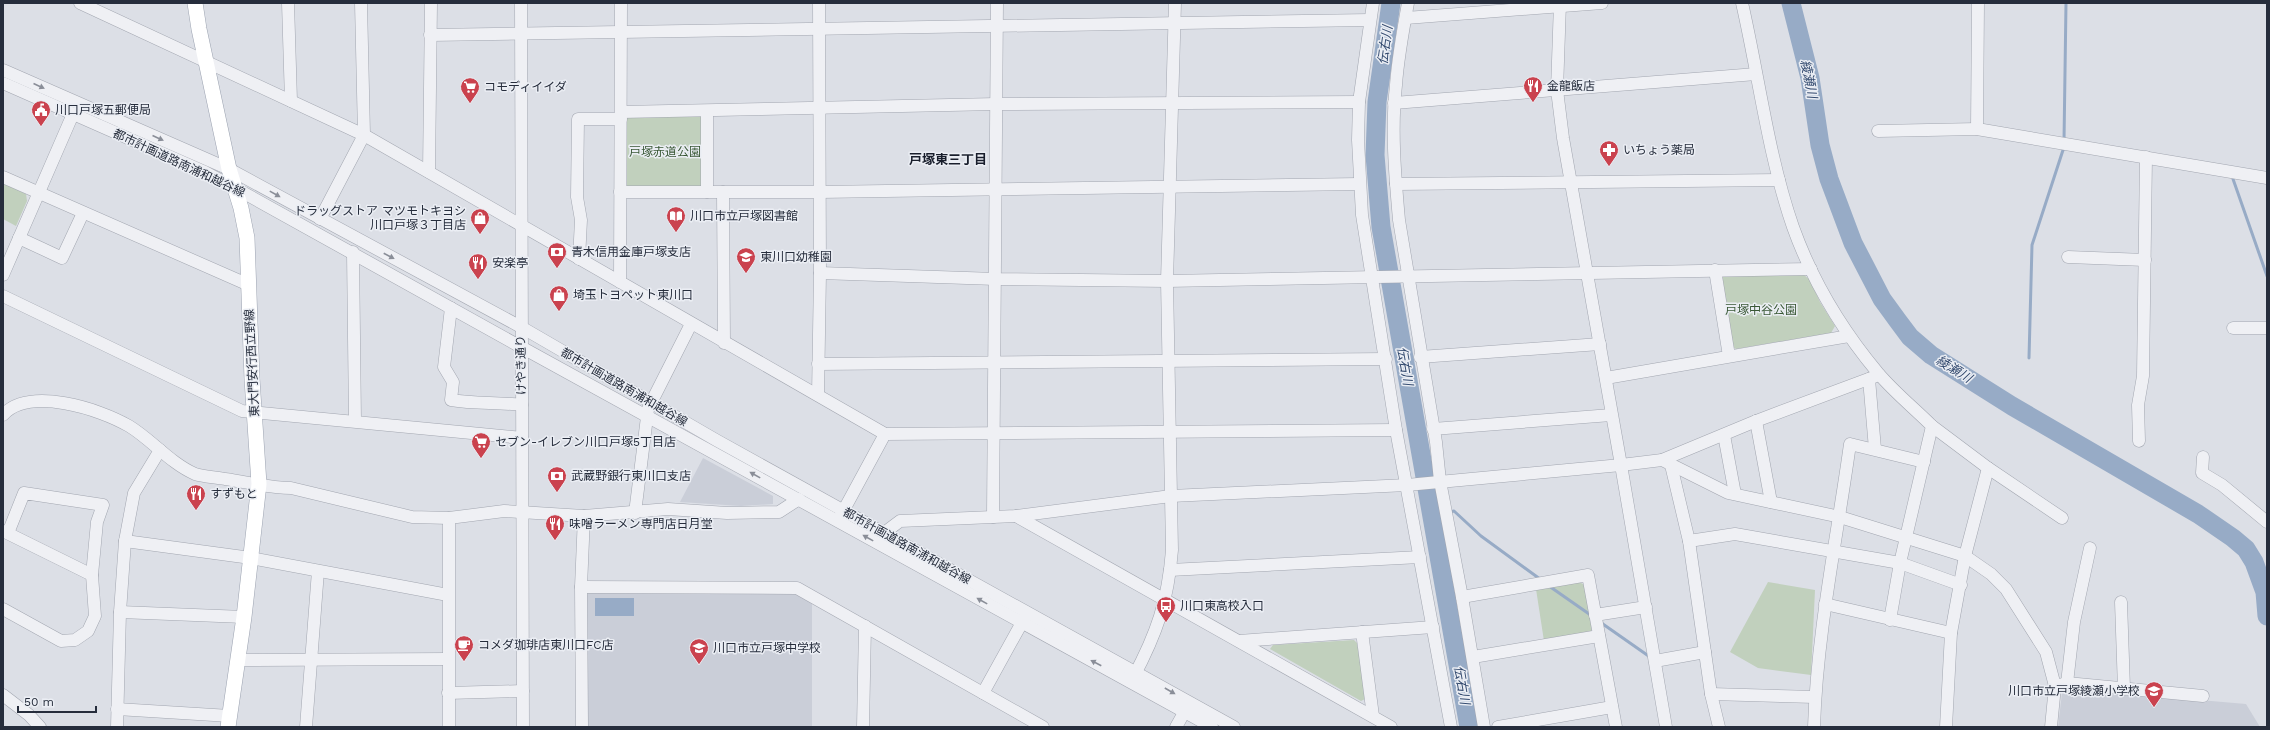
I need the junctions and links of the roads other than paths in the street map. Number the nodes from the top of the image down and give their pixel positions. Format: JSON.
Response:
{"nodes":[{"id":1,"x":80,"y":3,"type":"edge"},
{"id":2,"x":195,"y":3,"type":"edge"},
{"id":3,"x":288,"y":3,"type":"edge"},
{"id":4,"x":361,"y":3,"type":"edge"},
{"id":5,"x":431,"y":3,"type":"edge"},
{"id":6,"x":521,"y":3,"type":"edge"},
{"id":7,"x":621,"y":3,"type":"edge"},
{"id":8,"x":819,"y":3,"type":"edge"},
{"id":9,"x":997,"y":3,"type":"edge"},
{"id":10,"x":1175,"y":3,"type":"edge"},
{"id":11,"x":1373,"y":3,"type":"edge"},
{"id":12,"x":1408,"y":3,"type":"edge"},
{"id":13,"x":1602,"y":3,"type":"edge"},
{"id":14,"x":1742,"y":3,"type":"edge"},
{"id":15,"x":1978,"y":3,"type":"edge"},
{"id":16,"x":1560,"y":5,"type":"edge"},
{"id":17,"x":1406,"y":18,"type":"junction"},
{"id":18,"x":1370,"y":20,"type":"junction"},
{"id":19,"x":1174,"y":22,"type":"junction"},
{"id":20,"x":997,"y":25,"type":"junction"},
{"id":21,"x":819,"y":29,"type":"junction"},
{"id":22,"x":621,"y":31,"type":"junction"},
{"id":23,"x":521,"y":32,"type":"junction"},
{"id":24,"x":430,"y":35,"type":"junction"},
{"id":25,"x":205,"y":60,"type":"junction"},
{"id":26,"x":3,"y":70,"type":"edge"},
{"id":27,"x":1756,"y":74,"type":"junction"},
{"id":28,"x":3,"y":83,"type":"edge"},
{"id":29,"x":1557,"y":90,"type":"junction"},
{"id":30,"x":291,"y":101,"type":"junction"},
{"id":31,"x":1359,"y":102,"type":"junction"},
{"id":32,"x":1394,"y":103,"type":"junction"},
{"id":33,"x":996,"y":104,"type":"junction"},
{"id":34,"x":1172,"y":104,"type":"junction"},
{"id":35,"x":819,"y":109,"type":"junction"},
{"id":36,"x":707,"y":111,"type":"junction"},
{"id":37,"x":73,"y":114,"type":"junction"},
{"id":38,"x":621,"y":116,"type":"junction"},
{"id":39,"x":1977,"y":129,"type":"junction"},
{"id":40,"x":1878,"y":131,"type":"dead end"},
{"id":41,"x":364,"y":135,"type":"junction"},
{"id":42,"x":2146,"y":158,"type":"junction"},
{"id":43,"x":229,"y":169,"type":"junction"},
{"id":44,"x":429,"y":172,"type":"junction"},
{"id":45,"x":3,"y":177,"type":"edge"},
{"id":46,"x":2267,"y":178,"type":"edge"},
{"id":47,"x":1779,"y":180,"type":"junction"},
{"id":48,"x":1571,"y":182,"type":"junction"},
{"id":49,"x":1359,"y":184,"type":"junction"},
{"id":50,"x":1396,"y":184,"type":"junction"},
{"id":51,"x":1169,"y":187,"type":"junction"},
{"id":52,"x":235,"y":188,"type":"junction"},
{"id":53,"x":995,"y":190,"type":"junction"},
{"id":54,"x":38,"y":192,"type":"junction"},
{"id":55,"x":620,"y":192,"type":"junction"},
{"id":56,"x":707,"y":192,"type":"junction"},
{"id":57,"x":723,"y":192,"type":"junction"},
{"id":58,"x":820,"y":192,"type":"junction"},
{"id":59,"x":83,"y":213,"type":"junction"},
{"id":60,"x":320,"y":219,"type":"junction"},
{"id":61,"x":521,"y":226,"type":"junction"},
{"id":62,"x":19,"y":238,"type":"junction"},
{"id":63,"x":353,"y":252,"type":"junction"},
{"id":64,"x":2068,"y":257,"type":"dead end"},
{"id":65,"x":579,"y":259,"type":"junction"},
{"id":66,"x":2145,"y":260,"type":"junction"},
{"id":67,"x":1811,"y":269,"type":"junction"},
{"id":68,"x":1715,"y":270,"type":"junction"},
{"id":69,"x":820,"y":273,"type":"junction"},
{"id":70,"x":1587,"y":273,"type":"junction"},
{"id":71,"x":3,"y":275,"type":"edge"},
{"id":72,"x":1404,"y":277,"type":"junction"},
{"id":73,"x":1375,"y":278,"type":"junction"},
{"id":74,"x":996,"y":279,"type":"junction"},
{"id":75,"x":1167,"y":281,"type":"junction"},
{"id":76,"x":620,"y":282,"type":"junction"},
{"id":77,"x":249,"y":285,"type":"junction"},
{"id":78,"x":3,"y":296,"type":"edge"},
{"id":79,"x":451,"y":308,"type":"junction"},
{"id":80,"x":691,"y":324,"type":"junction"},
{"id":81,"x":521,"y":327,"type":"junction"},
{"id":82,"x":2233,"y":328,"type":"dead end"},
{"id":83,"x":2267,"y":328,"type":"edge"},
{"id":84,"x":1849,"y":336,"type":"junction"},
{"id":85,"x":724,"y":343,"type":"junction"},
{"id":86,"x":1600,"y":344,"type":"junction"},
{"id":87,"x":521,"y":347,"type":"junction"},
{"id":88,"x":1729,"y":356,"type":"junction"},
{"id":89,"x":1420,"y":357,"type":"junction"},
{"id":90,"x":1386,"y":359,"type":"junction"},
{"id":91,"x":1168,"y":361,"type":"junction"},
{"id":92,"x":995,"y":363,"type":"junction"},
{"id":93,"x":818,"y":364,"type":"junction"},
{"id":94,"x":1874,"y":377,"type":"junction"},
{"id":95,"x":1606,"y":378,"type":"junction"},
{"id":96,"x":818,"y":395,"type":"junction"},
{"id":97,"x":650,"y":402,"type":"junction"},
{"id":98,"x":522,"y":405,"type":"junction"},
{"id":99,"x":5,"y":410,"type":"edge"},
{"id":100,"x":254,"y":412,"type":"junction"},
{"id":101,"x":1611,"y":415,"type":"junction"},
{"id":102,"x":647,"y":417,"type":"junction"},
{"id":103,"x":355,"y":421,"type":"junction"},
{"id":104,"x":1756,"y":421,"type":"junction"},
{"id":105,"x":1932,"y":426,"type":"junction"},
{"id":106,"x":1433,"y":429,"type":"junction"},
{"id":107,"x":1396,"y":430,"type":"junction"},
{"id":108,"x":1170,"y":432,"type":"junction"},
{"id":109,"x":885,"y":434,"type":"junction"},
{"id":110,"x":995,"y":434,"type":"junction"},
{"id":111,"x":1724,"y":436,"type":"junction"},
{"id":112,"x":522,"y":438,"type":"junction"},
{"id":113,"x":2139,"y":441,"type":"dead end"},
{"id":114,"x":1875,"y":449,"type":"junction"},
{"id":115,"x":160,"y":450,"type":"junction"},
{"id":116,"x":2203,"y":458,"type":"dead end"},
{"id":117,"x":1666,"y":462,"type":"junction"},
{"id":118,"x":1924,"y":462,"type":"junction"},
{"id":119,"x":1621,"y":464,"type":"junction"},
{"id":120,"x":1988,"y":468,"type":"junction"},
{"id":121,"x":1440,"y":481,"type":"junction"},
{"id":122,"x":259,"y":484,"type":"junction"},
{"id":123,"x":1407,"y":485,"type":"junction"},
{"id":124,"x":1735,"y":494,"type":"junction"},
{"id":125,"x":1171,"y":496,"type":"junction"},
{"id":126,"x":799,"y":499,"type":"junction"},
{"id":127,"x":1771,"y":502,"type":"junction"},
{"id":128,"x":635,"y":513,"type":"junction"},
{"id":129,"x":522,"y":514,"type":"junction"},
{"id":130,"x":584,"y":516,"type":"junction"},
{"id":131,"x":840,"y":516,"type":"junction"},
{"id":132,"x":1016,"y":516,"type":"junction"},
{"id":133,"x":993,"y":517,"type":"junction"},
{"id":134,"x":1840,"y":517,"type":"junction"},
{"id":135,"x":449,"y":518,"type":"junction"},
{"id":136,"x":2062,"y":518,"type":"dead end"},
{"id":137,"x":2267,"y":522,"type":"edge"},
{"id":138,"x":6,"y":532,"type":"edge"},
{"id":139,"x":884,"y":533,"type":"junction"},
{"id":140,"x":1907,"y":536,"type":"junction"},
{"id":141,"x":126,"y":541,"type":"junction"},
{"id":142,"x":1689,"y":542,"type":"junction"},
{"id":143,"x":2090,"y":548,"type":"dead end"},
{"id":144,"x":1833,"y":552,"type":"junction"},
{"id":145,"x":1420,"y":556,"type":"junction"},
{"id":146,"x":1965,"y":556,"type":"junction"},
{"id":147,"x":252,"y":558,"type":"junction"},
{"id":148,"x":1900,"y":562,"type":"junction"},
{"id":149,"x":1170,"y":570,"type":"junction"},
{"id":150,"x":318,"y":572,"type":"junction"},
{"id":151,"x":92,"y":575,"type":"junction"},
{"id":152,"x":1961,"y":585,"type":"junction"},
{"id":153,"x":581,"y":587,"type":"junction"},
{"id":154,"x":448,"y":595,"type":"junction"},
{"id":155,"x":1462,"y":597,"type":"junction"},
{"id":156,"x":1166,"y":599,"type":"junction"},
{"id":157,"x":2121,"y":602,"type":"dead end"},
{"id":158,"x":1825,"y":604,"type":"junction"},
{"id":159,"x":1646,"y":607,"type":"junction"},
{"id":160,"x":3,"y":609,"type":"edge"},
{"id":161,"x":120,"y":612,"type":"junction"},
{"id":162,"x":1028,"y":612,"type":"junction"},
{"id":163,"x":1595,"y":616,"type":"junction"},
{"id":164,"x":244,"y":617,"type":"junction"},
{"id":165,"x":1890,"y":620,"type":"junction"},
{"id":166,"x":1022,"y":623,"type":"junction"},
{"id":167,"x":865,"y":626,"type":"junction"},
{"id":168,"x":1433,"y":627,"type":"junction"},
{"id":169,"x":1362,"y":632,"type":"junction"},
{"id":170,"x":1951,"y":633,"type":"junction"},
{"id":171,"x":1599,"y":636,"type":"junction"},
{"id":172,"x":1239,"y":640,"type":"junction"},
{"id":173,"x":1705,"y":652,"type":"junction"},
{"id":174,"x":1473,"y":657,"type":"junction"},
{"id":175,"x":310,"y":659,"type":"junction"},
{"id":176,"x":448,"y":659,"type":"junction"},
{"id":177,"x":238,"y":660,"type":"junction"},
{"id":178,"x":1655,"y":661,"type":"junction"},
{"id":179,"x":1133,"y":677,"type":"junction"},
{"id":180,"x":2061,"y":685,"type":"junction"},
{"id":181,"x":2124,"y":689,"type":"junction"},
{"id":182,"x":523,"y":691,"type":"junction"},
{"id":183,"x":448,"y":693,"type":"junction"},
{"id":184,"x":983,"y":693,"type":"junction"},
{"id":185,"x":1711,"y":694,"type":"junction"},
{"id":186,"x":3,"y":695,"type":"edge"},
{"id":187,"x":2203,"y":696,"type":"dead end"},
{"id":188,"x":1815,"y":697,"type":"junction"},
{"id":189,"x":1612,"y":707,"type":"junction"},
{"id":190,"x":117,"y":709,"type":"junction"},
{"id":191,"x":1185,"y":711,"type":"junction"},
{"id":192,"x":1373,"y":716,"type":"junction"},
{"id":193,"x":1570,"y":721,"type":"edge"},
{"id":194,"x":229,"y":722,"type":"edge"},
{"id":195,"x":40,"y":727,"type":"edge"},
{"id":196,"x":117,"y":727,"type":"edge"},
{"id":197,"x":306,"y":727,"type":"edge"},
{"id":198,"x":449,"y":727,"type":"edge"},
{"id":199,"x":523,"y":727,"type":"edge"},
{"id":200,"x":582,"y":727,"type":"edge"},
{"id":201,"x":863,"y":727,"type":"edge"},
{"id":202,"x":1043,"y":727,"type":"edge"},
{"id":203,"x":1176,"y":727,"type":"edge"},
{"id":204,"x":1212,"y":727,"type":"edge"},
{"id":205,"x":1234,"y":727,"type":"edge"},
{"id":206,"x":1392,"y":727,"type":"edge"},
{"id":207,"x":1451,"y":727,"type":"edge"},
{"id":208,"x":1484,"y":727,"type":"edge"},
{"id":209,"x":1498,"y":727,"type":"edge"},
{"id":210,"x":1616,"y":727,"type":"edge"},
{"id":211,"x":1666,"y":727,"type":"edge"},
{"id":212,"x":1719,"y":727,"type":"edge"},
{"id":213,"x":1814,"y":727,"type":"edge"},
{"id":214,"x":1946,"y":727,"type":"edge"},
{"id":215,"x":2051,"y":727,"type":"edge"}],
"edges":[{"from":1,"to":25,"type":"street"},
{"from":2,"to":25,"type":"main road","name":"東大門安行西立野線"},
{"from":3,"to":30,"type":"street"},
{"from":4,"to":41,"type":"street"},
{"from":5,"to":24,"type":"street"},
{"from":6,"to":23,"type":"street","name":"けやき通り"},
{"from":7,"to":22,"type":"street"},
{"from":8,"to":21,"type":"street"},
{"from":9,"to":20,"type":"street"},
{"from":10,"to":19,"type":"street"},
{"from":11,"to":18,"type":"street"},
{"from":12,"to":17,"type":"street"},
{"from":13,"to":16,"type":"street"},
{"from":14,"to":27,"type":"street"},
{"from":15,"to":39,"type":"street"},
{"from":16,"to":17,"type":"street"},
{"from":16,"to":29,"type":"street"},
{"from":17,"to":32,"type":"street"},
{"from":18,"to":19,"type":"street"},
{"from":18,"to":31,"type":"street"},
{"from":19,"to":20,"type":"street"},
{"from":19,"to":34,"type":"street"},
{"from":20,"to":21,"type":"street"},
{"from":20,"to":33,"type":"street"},
{"from":21,"to":22,"type":"street"},
{"from":21,"to":35,"type":"street"},
{"from":22,"to":23,"type":"street"},
{"from":22,"to":38,"type":"street"},
{"from":23,"to":24,"type":"street"},
{"from":23,"to":61,"type":"street","name":"けやき通り"},
{"from":24,"to":44,"type":"street"},
{"from":25,"to":30,"type":"street"},
{"from":25,"to":43,"type":"main road","name":"東大門安行西立野線"},
{"from":26,"to":43,"type":"street","name":"都市計画道路南浦和越谷線","one_way":true},
{"from":27,"to":29,"type":"street"},
{"from":27,"to":47,"type":"street"},
{"from":28,"to":37,"type":"street","name":"都市計画道路南浦和越谷線"},
{"from":29,"to":32,"type":"street"},
{"from":29,"to":48,"type":"street"},
{"from":30,"to":41,"type":"street"},
{"from":31,"to":34,"type":"street"},
{"from":31,"to":49,"type":"street"},
{"from":32,"to":50,"type":"street"},
{"from":33,"to":34,"type":"street"},
{"from":33,"to":35,"type":"street"},
{"from":33,"to":53,"type":"street"},
{"from":34,"to":51,"type":"street"},
{"from":35,"to":36,"type":"street"},
{"from":35,"to":58,"type":"street"},
{"from":36,"to":38,"type":"street"},
{"from":36,"to":56,"type":"street"},
{"from":37,"to":52,"type":"street","name":"都市計画道路南浦和越谷線"},
{"from":37,"to":54,"type":"street"},
{"from":38,"to":55,"type":"street"},
{"from":38,"to":65,"type":"street"},
{"from":39,"to":40,"type":"street"},
{"from":39,"to":42,"type":"street"},
{"from":41,"to":44,"type":"street"},
{"from":41,"to":60,"type":"street"},
{"from":42,"to":46,"type":"street"},
{"from":42,"to":66,"type":"street"},
{"from":43,"to":52,"type":"main road","name":"東大門安行西立野線"},
{"from":43,"to":60,"type":"street","name":"都市計画道路南浦和越谷線","one_way":true},
{"from":44,"to":61,"type":"street"},
{"from":45,"to":54,"type":"street"},
{"from":47,"to":48,"type":"street"},
{"from":47,"to":67,"type":"street"},
{"from":48,"to":50,"type":"street"},
{"from":48,"to":70,"type":"street"},
{"from":49,"to":51,"type":"street"},
{"from":49,"to":73,"type":"street"},
{"from":50,"to":72,"type":"street"},
{"from":51,"to":53,"type":"street"},
{"from":51,"to":75,"type":"street"},
{"from":52,"to":63,"type":"street","name":"都市計画道路南浦和越谷線"},
{"from":52,"to":77,"type":"main road","name":"東大門安行西立野線"},
{"from":53,"to":58,"type":"street"},
{"from":53,"to":74,"type":"street"},
{"from":54,"to":59,"type":"street"},
{"from":54,"to":62,"type":"street"},
{"from":55,"to":56,"type":"street"},
{"from":55,"to":76,"type":"street"},
{"from":56,"to":57,"type":"street"},
{"from":57,"to":58,"type":"street"},
{"from":57,"to":85,"type":"street"},
{"from":58,"to":69,"type":"street"},
{"from":59,"to":62,"type":"street"},
{"from":59,"to":77,"type":"street"},
{"from":60,"to":81,"type":"street","name":"都市計画道路南浦和越谷線","one_way":true},
{"from":61,"to":65,"type":"street"},
{"from":61,"to":81,"type":"street","name":"けやき通り"},
{"from":62,"to":71,"type":"street"},
{"from":63,"to":79,"type":"street","name":"都市計画道路南浦和越谷線"},
{"from":63,"to":103,"type":"street"},
{"from":64,"to":66,"type":"street"},
{"from":65,"to":76,"type":"street"},
{"from":66,"to":113,"type":"street"},
{"from":67,"to":68,"type":"street"},
{"from":67,"to":84,"type":"street"},
{"from":68,"to":70,"type":"street"},
{"from":68,"to":88,"type":"street"},
{"from":69,"to":74,"type":"street"},
{"from":69,"to":93,"type":"street"},
{"from":70,"to":72,"type":"street"},
{"from":70,"to":86,"type":"street"},
{"from":72,"to":73,"type":"street"},
{"from":72,"to":89,"type":"street"},
{"from":73,"to":75,"type":"street"},
{"from":73,"to":90,"type":"street"},
{"from":74,"to":75,"type":"street"},
{"from":74,"to":92,"type":"street"},
{"from":75,"to":91,"type":"street"},
{"from":76,"to":80,"type":"street"},
{"from":77,"to":100,"type":"main road","name":"東大門安行西立野線"},
{"from":78,"to":100,"type":"street"},
{"from":79,"to":87,"type":"street","name":"都市計画道路南浦和越谷線"},
{"from":79,"to":98,"type":"street"},
{"from":80,"to":85,"type":"street"},
{"from":80,"to":97,"type":"street"},
{"from":81,"to":87,"type":"street","name":"けやき通り"},
{"from":81,"to":97,"type":"street","name":"都市計画道路南浦和越谷線"},
{"from":82,"to":83,"type":"street"},
{"from":84,"to":88,"type":"street"},
{"from":84,"to":94,"type":"street"},
{"from":85,"to":96,"type":"street"},
{"from":86,"to":89,"type":"street"},
{"from":86,"to":95,"type":"street"},
{"from":87,"to":98,"type":"street","name":"けやき通り"},
{"from":87,"to":102,"type":"street","name":"都市計画道路南浦和越谷線"},
{"from":88,"to":95,"type":"street"},
{"from":89,"to":106,"type":"street"},
{"from":90,"to":91,"type":"street"},
{"from":90,"to":107,"type":"street"},
{"from":91,"to":92,"type":"street"},
{"from":91,"to":108,"type":"street"},
{"from":92,"to":93,"type":"street"},
{"from":92,"to":110,"type":"street"},
{"from":93,"to":96,"type":"street"},
{"from":94,"to":104,"type":"street"},
{"from":94,"to":105,"type":"street"},
{"from":94,"to":114,"type":"street"},
{"from":95,"to":101,"type":"street"},
{"from":96,"to":109,"type":"street"},
{"from":97,"to":102,"type":"street"},
{"from":97,"to":131,"type":"street","name":"都市計画道路南浦和越谷線"},
{"from":98,"to":112,"type":"street","name":"けやき通り"},
{"from":99,"to":115,"type":"street"},
{"from":100,"to":103,"type":"street"},
{"from":100,"to":122,"type":"main road","name":"東大門安行西立野線"},
{"from":101,"to":106,"type":"street"},
{"from":101,"to":119,"type":"street"},
{"from":126,"to":102,"type":"street","name":"都市計画道路南浦和越谷線","one_way":true},
{"from":102,"to":128,"type":"street"},
{"from":103,"to":112,"type":"street"},
{"from":104,"to":111,"type":"street"},
{"from":104,"to":127,"type":"street"},
{"from":105,"to":118,"type":"street"},
{"from":105,"to":120,"type":"street"},
{"from":106,"to":121,"type":"street"},
{"from":107,"to":108,"type":"street"},
{"from":107,"to":123,"type":"street"},
{"from":108,"to":110,"type":"street"},
{"from":108,"to":125,"type":"street"},
{"from":109,"to":110,"type":"street"},
{"from":109,"to":131,"type":"street"},
{"from":110,"to":133,"type":"street"},
{"from":111,"to":117,"type":"street"},
{"from":111,"to":124,"type":"street"},
{"from":112,"to":129,"type":"street","name":"けやき通り"},
{"from":114,"to":118,"type":"street"},
{"from":114,"to":134,"type":"street"},
{"from":115,"to":122,"type":"street"},
{"from":115,"to":141,"type":"street"},
{"from":116,"to":137,"type":"street"},
{"from":117,"to":119,"type":"street"},
{"from":117,"to":124,"type":"street"},
{"from":117,"to":142,"type":"street"},
{"from":118,"to":140,"type":"street"},
{"from":119,"to":121,"type":"street"},
{"from":119,"to":159,"type":"street"},
{"from":120,"to":136,"type":"street"},
{"from":120,"to":146,"type":"street"},
{"from":121,"to":123,"type":"street"},
{"from":121,"to":155,"type":"street"},
{"from":122,"to":135,"type":"street"},
{"from":122,"to":147,"type":"main road","name":"東大門安行西立野線"},
{"from":123,"to":125,"type":"street"},
{"from":123,"to":145,"type":"street"},
{"from":124,"to":127,"type":"street"},
{"from":125,"to":132,"type":"street"},
{"from":125,"to":149,"type":"street"},
{"from":126,"to":128,"type":"street"},
{"from":126,"to":131,"type":"street","name":"都市計画道路南浦和越谷線"},
{"from":127,"to":134,"type":"street"},
{"from":128,"to":130,"type":"street"},
{"from":129,"to":130,"type":"street"},
{"from":129,"to":135,"type":"street"},
{"from":129,"to":182,"type":"street","name":"けやき通り"},
{"from":130,"to":153,"type":"street"},
{"from":131,"to":139,"type":"street","name":"都市計画道路南浦和越谷線"},
{"from":166,"to":131,"type":"street","name":"都市計画道路南浦和越谷線","one_way":true},
{"from":132,"to":133,"type":"street"},
{"from":132,"to":156,"type":"street"},
{"from":133,"to":139,"type":"street"},
{"from":134,"to":140,"type":"street"},
{"from":134,"to":144,"type":"street"},
{"from":135,"to":154,"type":"street"},
{"from":138,"to":151,"type":"street"},
{"from":138,"to":151,"type":"street"},
{"from":139,"to":162,"type":"street","name":"都市計画道路南浦和越谷線"},
{"from":140,"to":146,"type":"street"},
{"from":140,"to":148,"type":"street"},
{"from":141,"to":147,"type":"street"},
{"from":141,"to":161,"type":"street"},
{"from":142,"to":144,"type":"street"},
{"from":142,"to":173,"type":"street"},
{"from":143,"to":180,"type":"street"},
{"from":144,"to":148,"type":"street"},
{"from":144,"to":158,"type":"street"},
{"from":145,"to":149,"type":"street"},
{"from":145,"to":168,"type":"street"},
{"from":146,"to":152,"type":"street"},
{"from":146,"to":180,"type":"street"},
{"from":147,"to":150,"type":"street"},
{"from":147,"to":164,"type":"main road","name":"東大門安行西立野線"},
{"from":148,"to":152,"type":"street"},
{"from":148,"to":165,"type":"street"},
{"from":149,"to":156,"type":"street"},
{"from":150,"to":154,"type":"street"},
{"from":150,"to":175,"type":"street"},
{"from":151,"to":160,"type":"street"},
{"from":152,"to":170,"type":"street"},
{"from":153,"to":167,"type":"street"},
{"from":153,"to":200,"type":"street"},
{"from":154,"to":176,"type":"street"},
{"from":155,"to":163,"type":"street"},
{"from":155,"to":174,"type":"street"},
{"from":156,"to":172,"type":"street"},
{"from":156,"to":179,"type":"street"},
{"from":157,"to":181,"type":"street"},
{"from":158,"to":165,"type":"street"},
{"from":158,"to":188,"type":"street"},
{"from":159,"to":163,"type":"street"},
{"from":159,"to":178,"type":"street"},
{"from":161,"to":164,"type":"street"},
{"from":161,"to":190,"type":"street"},
{"from":162,"to":166,"type":"street"},
{"from":162,"to":179,"type":"street","name":"都市計画道路南浦和越谷線"},
{"from":163,"to":171,"type":"street"},
{"from":164,"to":177,"type":"main road","name":"東大門安行西立野線"},
{"from":165,"to":170,"type":"street"},
{"from":179,"to":166,"type":"street","name":"都市計画道路南浦和越谷線","one_way":true},
{"from":166,"to":184,"type":"street"},
{"from":167,"to":184,"type":"street"},
{"from":167,"to":201,"type":"street"},
{"from":168,"to":169,"type":"street"},
{"from":168,"to":207,"type":"street"},
{"from":169,"to":172,"type":"street"},
{"from":169,"to":192,"type":"street"},
{"from":170,"to":214,"type":"street"},
{"from":171,"to":174,"type":"street"},
{"from":171,"to":189,"type":"street"},
{"from":172,"to":192,"type":"street"},
{"from":173,"to":178,"type":"street"},
{"from":173,"to":185,"type":"street"},
{"from":174,"to":208,"type":"street"},
{"from":175,"to":176,"type":"street"},
{"from":175,"to":177,"type":"street"},
{"from":175,"to":197,"type":"street"},
{"from":176,"to":183,"type":"street"},
{"from":177,"to":194,"type":"main road","name":"東大門安行西立野線"},
{"from":178,"to":211,"type":"street"},
{"from":179,"to":191,"type":"street","name":"都市計画道路南浦和越谷線"},
{"from":179,"to":205,"type":"street","name":"都市計画道路南浦和越谷線","one_way":true},
{"from":180,"to":181,"type":"street"},
{"from":180,"to":215,"type":"street"},
{"from":181,"to":187,"type":"street"},
{"from":182,"to":183,"type":"street"},
{"from":182,"to":199,"type":"street","name":"けやき通り"},
{"from":183,"to":198,"type":"street"},
{"from":184,"to":202,"type":"street"},
{"from":185,"to":188,"type":"street"},
{"from":185,"to":212,"type":"street"},
{"from":186,"to":195,"type":"street"},
{"from":188,"to":213,"type":"street"},
{"from":189,"to":193,"type":"street"},
{"from":189,"to":210,"type":"street"},
{"from":190,"to":194,"type":"street"},
{"from":190,"to":196,"type":"street"},
{"from":191,"to":203,"type":"street"},
{"from":191,"to":204,"type":"street","name":"都市計画道路南浦和越谷線"},
{"from":192,"to":206,"type":"street"},
{"from":193,"to":209,"type":"street"}]}
